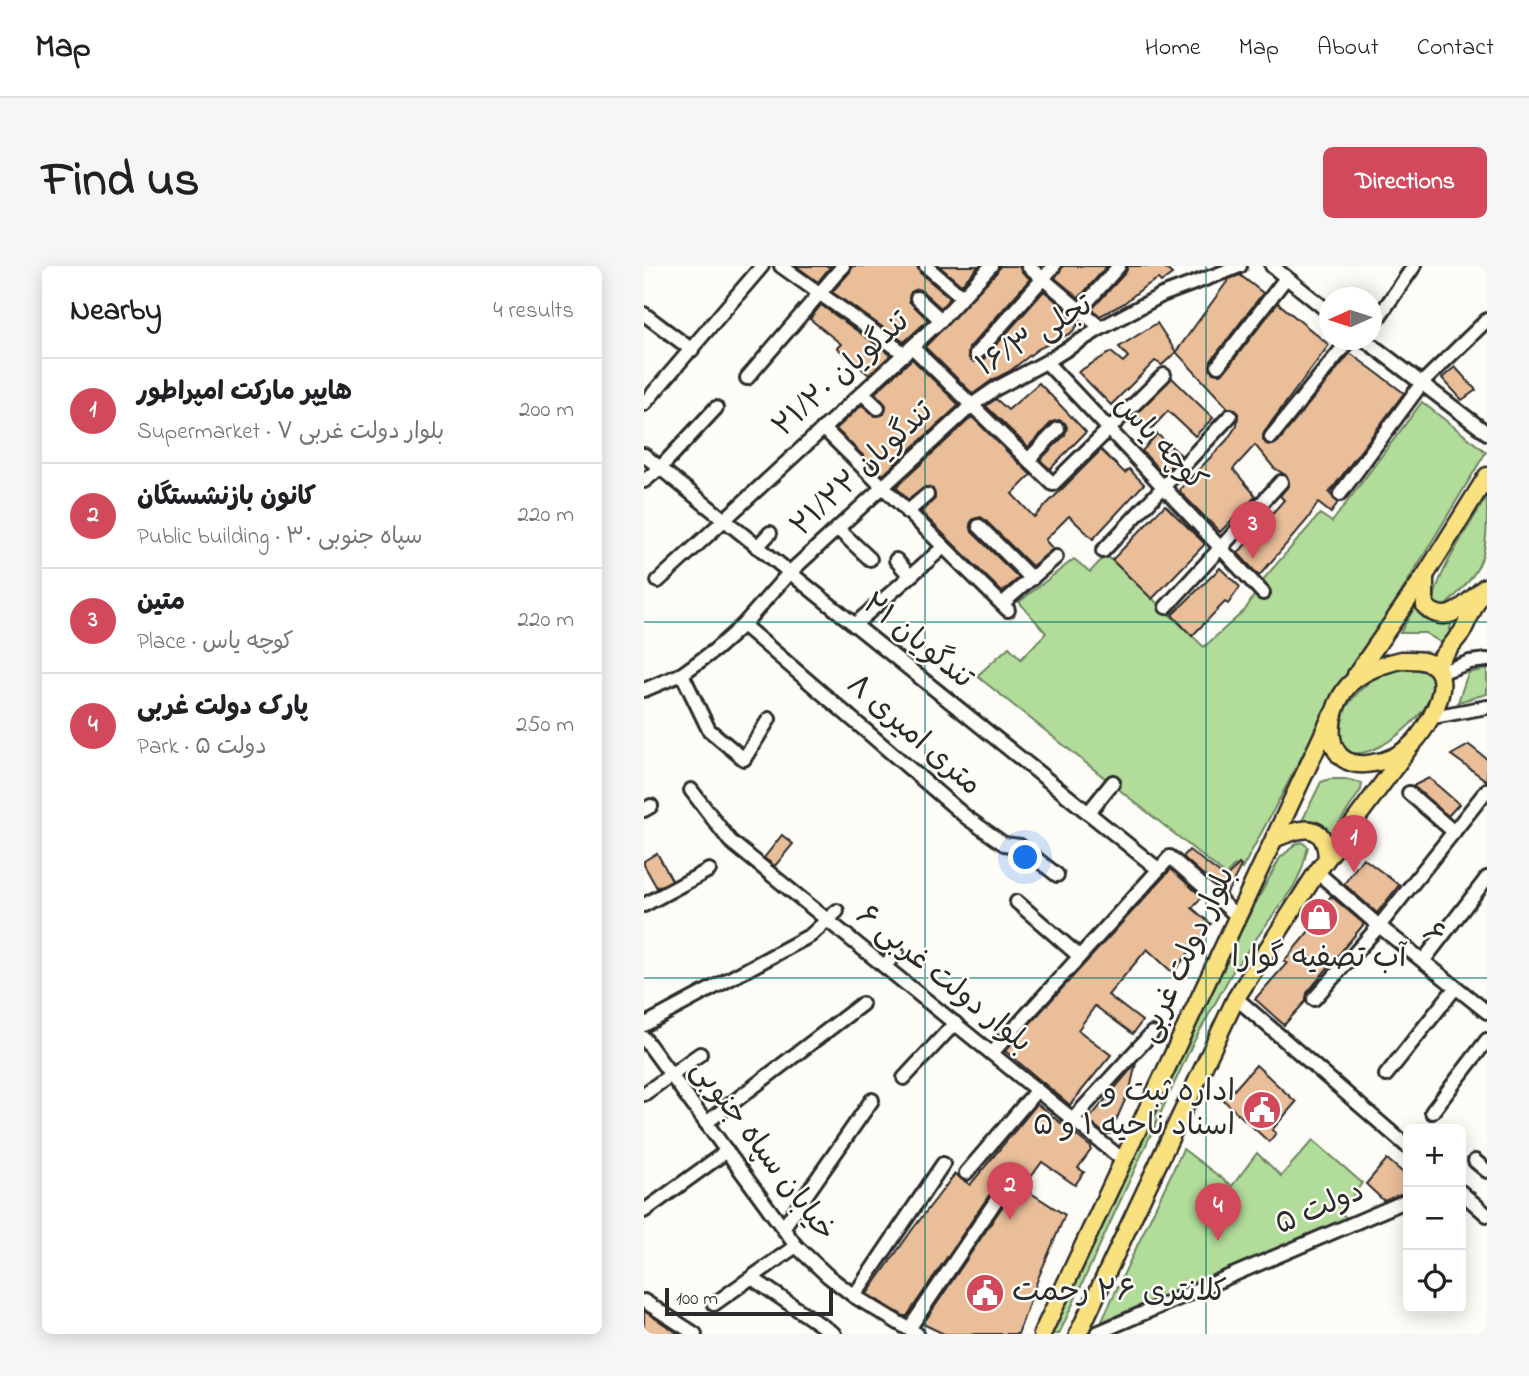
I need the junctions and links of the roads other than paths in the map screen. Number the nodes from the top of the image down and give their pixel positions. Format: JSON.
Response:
{"nodes":[{"id":1,"x":762,"y":266,"type":"edge"},
{"id":2,"x":781,"y":266,"type":"edge"},
{"id":3,"x":843,"y":266,"type":"edge"},
{"id":4,"x":926,"y":266,"type":"edge"},
{"id":5,"x":971,"y":266,"type":"edge"},
{"id":6,"x":1028,"y":266,"type":"edge"},
{"id":7,"x":1054,"y":266,"type":"edge"},
{"id":8,"x":1119,"y":266,"type":"edge"},
{"id":9,"x":1240,"y":266,"type":"edge"},
{"id":10,"x":1272,"y":266,"type":"edge"},
{"id":11,"x":1415,"y":266,"type":"edge"},
{"id":12,"x":986,"y":271,"type":"edge"},
{"id":13,"x":1286,"y":278,"type":"junction"},
{"id":14,"x":1042,"y":279,"type":"junction"},
{"id":15,"x":820,"y":294,"type":"junction"},
{"id":16,"x":962,"y":297,"type":"junction"},
{"id":17,"x":918,"y":298,"type":"dead end"},
{"id":18,"x":1319,"y":304,"type":"edge"},
{"id":19,"x":1080,"y":310,"type":"junction"},
{"id":20,"x":1382,"y":312,"type":"edge"},
{"id":21,"x":644,"y":314,"type":"edge"},
{"id":22,"x":941,"y":320,"type":"junction"},
{"id":23,"x":1487,"y":320,"type":"edge"},
{"id":24,"x":1101,"y":328,"type":"junction"},
{"id":25,"x":692,"y":350,"type":"junction"},
{"id":26,"x":909,"y":350,"type":"junction"},
{"id":27,"x":1341,"y":350,"type":"edge"},
{"id":28,"x":1378,"y":350,"type":"edge"},
{"id":29,"x":976,"y":354,"type":"dead end"},
{"id":30,"x":1046,"y":362,"type":"junction"},
{"id":31,"x":1218,"y":366,"type":"dead end"},
{"id":32,"x":1164,"y":375,"type":"dead end"},
{"id":33,"x":747,"y":379,"type":"dead end"},
{"id":34,"x":1422,"y":383,"type":"junction"},
{"id":35,"x":862,"y":393,"type":"junction"},
{"id":36,"x":644,"y":404,"type":"edge"},
{"id":37,"x":972,"y":405,"type":"junction"},
{"id":38,"x":716,"y":408,"type":"dead end"},
{"id":39,"x":878,"y":408,"type":"dead end"},
{"id":40,"x":1230,"y":416,"type":"dead end"},
{"id":41,"x":823,"y":428,"type":"junction"},
{"id":42,"x":1058,"y":429,"type":"dead end"},
{"id":43,"x":1110,"y":429,"type":"junction"},
{"id":44,"x":1487,"y":433,"type":"edge"},
{"id":45,"x":1271,"y":437,"type":"dead end"},
{"id":46,"x":644,"y":455,"type":"edge"},
{"id":47,"x":1028,"y":460,"type":"junction"},
{"id":48,"x":660,"y":468,"type":"junction"},
{"id":49,"x":1487,"y":476,"type":"edge"},
{"id":50,"x":644,"y":481,"type":"edge"},
{"id":51,"x":1281,"y":482,"type":"dead end"},
{"id":52,"x":1163,"y":487,"type":"junction"},
{"id":53,"x":881,"y":488,"type":"junction"},
{"id":54,"x":927,"y":495,"type":"dead end"},
{"id":55,"x":1340,"y":495,"type":"dead end"},
{"id":56,"x":907,"y":512,"type":"junction"},
{"id":57,"x":723,"y":519,"type":"junction"},
{"id":58,"x":979,"y":526,"type":"dead end"},
{"id":59,"x":838,"y":528,"type":"junction"},
{"id":60,"x":769,"y":533,"type":"dead end"},
{"id":61,"x":757,"y":547,"type":"junction"},
{"id":62,"x":1220,"y":548,"type":"junction"},
{"id":63,"x":1103,"y":551,"type":"dead end"},
{"id":64,"x":937,"y":552,"type":"dead end"},
{"id":65,"x":1056,"y":557,"type":"dead end"},
{"id":66,"x":870,"y":559,"type":"dead end"},
{"id":67,"x":896,"y":560,"type":"dead end"},
{"id":68,"x":789,"y":573,"type":"junction"},
{"id":69,"x":1426,"y":573,"type":"junction"},
{"id":70,"x":910,"y":576,"type":"junction"},
{"id":71,"x":1032,"y":579,"type":"junction"},
{"id":72,"x":658,"y":581,"type":"dead end"},
{"id":73,"x":1486,"y":587,"type":"edge"},
{"id":74,"x":1263,"y":593,"type":"dead end"},
{"id":75,"x":1166,"y":607,"type":"dead end"},
{"id":76,"x":743,"y":625,"type":"junction"},
{"id":77,"x":854,"y":625,"type":"junction"},
{"id":78,"x":1487,"y":660,"type":"edge"},
{"id":79,"x":1437,"y":670,"type":"junction"},
{"id":80,"x":682,"y":674,"type":"junction"},
{"id":81,"x":1349,"y":685,"type":"junction"},
{"id":82,"x":644,"y":690,"type":"edge"},
{"id":83,"x":1487,"y":707,"type":"edge"},
{"id":84,"x":1332,"y":715,"type":"junction"},
{"id":85,"x":1433,"y":717,"type":"junction"},
{"id":86,"x":769,"y":719,"type":"dead end"},
{"id":87,"x":1411,"y":745,"type":"junction"},
{"id":88,"x":1113,"y":782,"type":"dead end"},
{"id":89,"x":691,"y":790,"type":"dead end"},
{"id":90,"x":1487,"y":790,"type":"edge"},
{"id":91,"x":1409,"y":793,"type":"dead end"},
{"id":92,"x":1088,"y":813,"type":"junction"},
{"id":93,"x":1454,"y":832,"type":"junction"},
{"id":94,"x":1274,"y":839,"type":"junction"},
{"id":95,"x":1327,"y":858,"type":"junction"},
{"id":96,"x":1158,"y":869,"type":"junction"},
{"id":97,"x":709,"y":870,"type":"dead end"},
{"id":98,"x":1317,"y":872,"type":"junction"},
{"id":99,"x":1057,"y":875,"type":"dead end"},
{"id":100,"x":1487,"y":878,"type":"edge"},
{"id":101,"x":1017,"y":902,"type":"dead end"},
{"id":102,"x":644,"y":905,"type":"edge"},
{"id":103,"x":832,"y":915,"type":"junction"},
{"id":104,"x":1237,"y":916,"type":"junction"},
{"id":105,"x":1379,"y":926,"type":"junction"},
{"id":106,"x":897,"y":953,"type":"dead end"},
{"id":107,"x":1079,"y":956,"type":"junction"},
{"id":108,"x":1423,"y":961,"type":"junction"},
{"id":109,"x":884,"y":966,"type":"junction"},
{"id":110,"x":1456,"y":987,"type":"junction"},
{"id":111,"x":1236,"y":998,"type":"junction"},
{"id":112,"x":1314,"y":999,"type":"dead end"},
{"id":113,"x":862,"y":1004,"type":"dead end"},
{"id":114,"x":1487,"y":1012,"type":"edge"},
{"id":115,"x":955,"y":1023,"type":"junction"},
{"id":116,"x":644,"y":1025,"type":"edge"},
{"id":117,"x":1152,"y":1033,"type":"dead end"},
{"id":118,"x":644,"y":1038,"type":"edge"},
{"id":119,"x":1487,"y":1040,"type":"edge"},
{"id":120,"x":992,"y":1053,"type":"junction"},
{"id":121,"x":699,"y":1054,"type":"dead end"},
{"id":122,"x":671,"y":1075,"type":"junction"},
{"id":123,"x":1386,"y":1075,"type":"dead end"},
{"id":124,"x":904,"y":1078,"type":"dead end"},
{"id":125,"x":1037,"y":1090,"type":"junction"},
{"id":126,"x":644,"y":1094,"type":"edge"},
{"id":127,"x":872,"y":1100,"type":"dead end"},
{"id":128,"x":1432,"y":1112,"type":"dead end"},
{"id":129,"x":1073,"y":1119,"type":"junction"},
{"id":130,"x":706,"y":1123,"type":"junction"},
{"id":131,"x":1403,"y":1143,"type":"edge"},
{"id":132,"x":727,"y":1151,"type":"junction"},
{"id":133,"x":1123,"y":1160,"type":"junction"},
{"id":134,"x":1475,"y":1161,"type":"dead end"},
{"id":135,"x":943,"y":1164,"type":"dead end"},
{"id":136,"x":1487,"y":1171,"type":"edge"},
{"id":137,"x":966,"y":1173,"type":"dead end"},
{"id":138,"x":1487,"y":1195,"type":"edge"},
{"id":139,"x":1466,"y":1197,"type":"edge"},
{"id":140,"x":998,"y":1199,"type":"dead end"},
{"id":141,"x":1403,"y":1202,"type":"edge"},
{"id":142,"x":644,"y":1211,"type":"edge"},
{"id":143,"x":1482,"y":1211,"type":"edge"},
{"id":144,"x":783,"y":1227,"type":"junction"},
{"id":145,"x":796,"y":1246,"type":"junction"},
{"id":146,"x":752,"y":1278,"type":"junction"},
{"id":147,"x":854,"y":1296,"type":"junction"},
{"id":148,"x":649,"y":1304,"type":"edge"},
{"id":149,"x":714,"y":1304,"type":"dead end"},
{"id":150,"x":828,"y":1332,"type":"edge"},
{"id":151,"x":913,"y":1332,"type":"edge"},
{"id":152,"x":1097,"y":1333,"type":"edge"},
{"id":153,"x":695,"y":1334,"type":"edge"},
{"id":154,"x":1042,"y":1334,"type":"edge"},
{"id":155,"x":1078,"y":1334,"type":"edge"}],
"edges":[{"from":1,"to":25,"type":"street"},
{"from":2,"to":15,"type":"street"},
{"from":3,"to":15,"type":"street"},
{"from":4,"to":16,"type":"street"},
{"from":5,"to":12,"type":"street"},
{"from":6,"to":14,"type":"street"},
{"from":7,"to":14,"type":"street"},
{"from":8,"to":19,"type":"street"},
{"from":9,"to":24,"type":"street","name":"۱۶/۳ تجلی"},
{"from":10,"to":13,"type":"street"},
{"from":11,"to":20,"type":"street"},
{"from":12,"to":16,"type":"street","name":"۲۱/۲۰ تندگویان"},
{"from":13,"to":18,"type":"street"},
{"from":13,"to":31,"type":"street"},
{"from":14,"to":19,"type":"street"},
{"from":14,"to":29,"type":"street"},
{"from":15,"to":26,"type":"street"},
{"from":15,"to":33,"type":"street"},
{"from":16,"to":22,"type":"street","name":"۲۱/۲۰ تندگویان"},
{"from":17,"to":22,"type":"street"},
{"from":19,"to":24,"type":"street"},
{"from":21,"to":25,"type":"street"},
{"from":22,"to":26,"type":"street","name":"۲۱/۲۰ تندگویان"},
{"from":23,"to":34,"type":"street"},
{"from":24,"to":30,"type":"street","name":"۱۶/۳ تجلی"},
{"from":25,"to":36,"type":"street"},
{"from":26,"to":35,"type":"street","name":"۲۱/۲۰ تندگویان"},
{"from":26,"to":37,"type":"street"},
{"from":27,"to":45,"type":"street"},
{"from":28,"to":34,"type":"street"},
{"from":30,"to":37,"type":"street","name":"۱۶/۳ تجلی"},
{"from":30,"to":43,"type":"street","name":"کوچه یاس"},
{"from":32,"to":43,"type":"street"},
{"from":34,"to":44,"type":"street"},
{"from":34,"to":55,"type":"street"},
{"from":35,"to":39,"type":"street"},
{"from":35,"to":41,"type":"street","name":"۲۱/۲۰ تندگویان"},
{"from":37,"to":47,"type":"street"},
{"from":37,"to":53,"type":"street","name":"۲۱/۲۲ تندگویان"},
{"from":38,"to":48,"type":"street"},
{"from":40,"to":52,"type":"street"},
{"from":41,"to":53,"type":"street"},
{"from":41,"to":57,"type":"street","name":"۲۱/۲۰ تندگویان"},
{"from":42,"to":47,"type":"street"},
{"from":43,"to":47,"type":"street"},
{"from":43,"to":52,"type":"street","name":"کوچه یاس"},
{"from":46,"to":48,"type":"street","name":"۲۱ تندگویان"},
{"from":48,"to":50,"type":"street"},
{"from":48,"to":57,"type":"street","name":"۲۱ تندگویان"},
{"from":49,"to":69,"type":"main road"},
{"from":51,"to":62,"type":"street"},
{"from":52,"to":62,"type":"street","name":"کوچه یاس"},
{"from":52,"to":63,"type":"street"},
{"from":53,"to":56,"type":"street"},
{"from":53,"to":59,"type":"street","name":"۲۱/۲۲ تندگویان"},
{"from":54,"to":56,"type":"street"},
{"from":56,"to":71,"type":"street"},
{"from":57,"to":61,"type":"street","name":"۲۱ تندگویان"},
{"from":57,"to":72,"type":"street","name":"۲۱/۲۰ تندگویان"},
{"from":58,"to":71,"type":"street"},
{"from":59,"to":66,"type":"street"},
{"from":59,"to":68,"type":"street","name":"۲۱/۲۲ تندگویان"},
{"from":60,"to":61,"type":"street"},
{"from":61,"to":68,"type":"street","name":"۲۱ تندگویان"},
{"from":62,"to":74,"type":"street","name":"کوچه یاس"},
{"from":62,"to":75,"type":"street"},
{"from":64,"to":70,"type":"street"},
{"from":65,"to":71,"type":"street"},
{"from":67,"to":70,"type":"street"},
{"from":68,"to":76,"type":"street","name":"۲۱/۲۲ تندگویان"},
{"from":68,"to":77,"type":"street","name":"۲۱ تندگویان"},
{"from":69,"to":73,"type":"main road"},
{"from":69,"to":81,"type":"main road"},
{"from":70,"to":77,"type":"street"},
{"from":73,"to":79,"type":"main road"},
{"from":76,"to":80,"type":"street","name":"۲۱/۲۲ تندگویان"},
{"from":76,"to":99,"type":"street","name":"۸ متری امیری"},
{"from":77,"to":92,"type":"street","name":"۲۱ تندگویان"},
{"from":78,"to":79,"type":"street"},
{"from":79,"to":81,"type":"main road"},
{"from":79,"to":85,"type":"main road"},
{"from":80,"to":82,"type":"street","name":"۲۱/۲۲ تندگویان"},
{"from":80,"to":86,"type":"street"},
{"from":81,"to":84,"type":"main road"},
{"from":83,"to":85,"type":"street"},
{"from":84,"to":87,"type":"main road"},
{"from":84,"to":94,"type":"main road","name":"بلوار دولت غربی"},
{"from":85,"to":87,"type":"main road"},
{"from":87,"to":95,"type":"main road","name":"بلوار دولت غربی"},
{"from":88,"to":92,"type":"street"},
{"from":89,"to":103,"type":"street","name":"بلوار دولت غربی ۶"},
{"from":90,"to":93,"type":"street"},
{"from":91,"to":93,"type":"street"},
{"from":92,"to":96,"type":"street","name":"۲۱ تندگویان"},
{"from":93,"to":105,"type":"street"},
{"from":94,"to":95,"type":"main road"},
{"from":94,"to":104,"type":"main road","name":"بلوار دولت غربی"},
{"from":95,"to":98,"type":"main road","name":"بلوار دولت غربی"},
{"from":96,"to":104,"type":"street"},
{"from":96,"to":107,"type":"street"},
{"from":97,"to":102,"type":"street"},
{"from":98,"to":105,"type":"street","name":"۶"},
{"from":98,"to":111,"type":"main road","name":"بلوار دولت غربی"},
{"from":100,"to":108,"type":"street"},
{"from":101,"to":107,"type":"street"},
{"from":103,"to":109,"type":"street","name":"بلوار دولت غربی ۶"},
{"from":103,"to":116,"type":"street"},
{"from":104,"to":133,"type":"main road","name":"بلوار دولت غربی"},
{"from":105,"to":108,"type":"street","name":"۶"},
{"from":105,"to":112,"type":"street"},
{"from":106,"to":109,"type":"street"},
{"from":107,"to":120,"type":"street"},
{"from":108,"to":110,"type":"street","name":"۶"},
{"from":109,"to":115,"type":"street","name":"بلوار دولت غربی ۶"},
{"from":110,"to":114,"type":"street","name":"۶"},
{"from":110,"to":123,"type":"street"},
{"from":111,"to":131,"type":"street"},
{"from":111,"to":155,"type":"main road","name":"بلوار دولت غربی"},
{"from":113,"to":130,"type":"street"},
{"from":115,"to":120,"type":"street","name":"بلوار دولت غربی ۶"},
{"from":115,"to":124,"type":"street"},
{"from":117,"to":129,"type":"street"},
{"from":118,"to":122,"type":"street","name":"خیابان سپاه جنوبی"},
{"from":119,"to":128,"type":"street"},
{"from":120,"to":125,"type":"street","name":"بلوار دولت غربی ۶"},
{"from":121,"to":122,"type":"street"},
{"from":122,"to":126,"type":"street"},
{"from":122,"to":130,"type":"street","name":"خیابان سپاه جنوبی"},
{"from":125,"to":129,"type":"street","name":"بلوار دولت غربی ۶"},
{"from":125,"to":137,"type":"street"},
{"from":127,"to":144,"type":"street"},
{"from":129,"to":133,"type":"street","name":"بلوار دولت غربی ۶"},
{"from":130,"to":132,"type":"street","name":"خیابان سپاه جنوبی"},
{"from":132,"to":142,"type":"street"},
{"from":132,"to":144,"type":"street","name":"خیابان سپاه جنوبی"},
{"from":133,"to":154,"type":"main road","name":"بلوار دولت غربی"},
{"from":134,"to":136,"type":"street"},
{"from":135,"to":147,"type":"street"},
{"from":138,"to":143,"type":"street"},
{"from":139,"to":143,"type":"street"},
{"from":140,"to":151,"type":"street"},
{"from":141,"to":152,"type":"street","name":"۵ دولت"},
{"from":144,"to":145,"type":"street","name":"خیابان سپاه جنوبی"},
{"from":145,"to":146,"type":"street"},
{"from":145,"to":147,"type":"street","name":"خیابان سپاه جنوبی"},
{"from":146,"to":149,"type":"street"},
{"from":146,"to":150,"type":"street"},
{"from":147,"to":151,"type":"street","name":"خیابان سپاه جنوبی"},
{"from":148,"to":153,"type":"street"}]}
